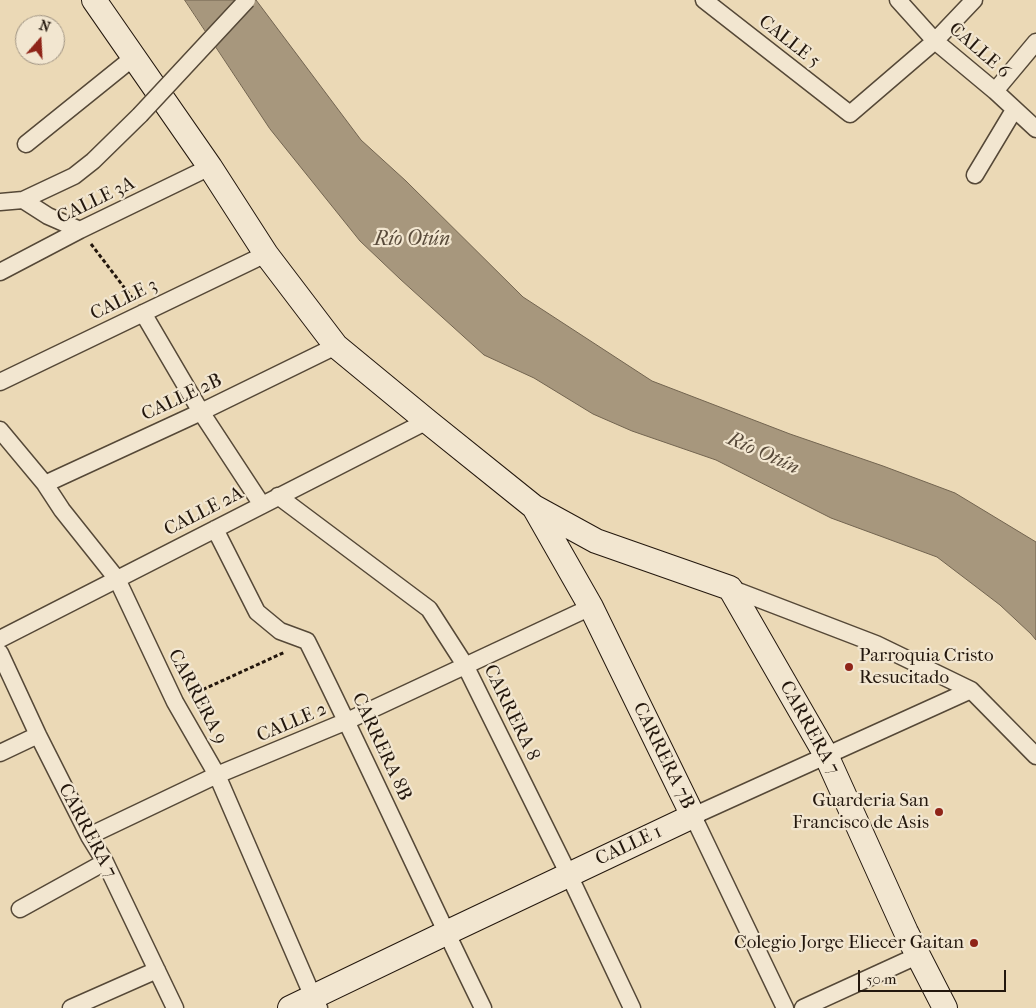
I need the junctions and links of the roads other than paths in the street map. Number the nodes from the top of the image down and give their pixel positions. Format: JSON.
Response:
{"nodes":[{"id":1,"x":94,"y":0,"type":"edge"},
{"id":2,"x":247,"y":0,"type":"edge"},
{"id":3,"x":704,"y":0,"type":"edge"},
{"id":4,"x":898,"y":0,"type":"edge"},
{"id":5,"x":974,"y":0,"type":"edge"},
{"id":6,"x":935,"y":41,"type":"junction"},
{"id":7,"x":1036,"y":42,"type":"edge"},
{"id":8,"x":134,"y":57,"type":"junction"},
{"id":9,"x":995,"y":91,"type":"junction"},
{"id":10,"x":1014,"y":110,"type":"junction"},
{"id":11,"x":1036,"y":129,"type":"edge"},
{"id":12,"x":26,"y":144,"type":"dead end"},
{"id":13,"x":210,"y":167,"type":"junction"},
{"id":14,"x":975,"y":175,"type":"dead end"},
{"id":15,"x":23,"y":200,"type":"junction"},
{"id":16,"x":0,"y":202,"type":"edge"},
{"id":17,"x":80,"y":230,"type":"junction"},
{"id":18,"x":266,"y":254,"type":"junction"},
{"id":19,"x":0,"y":272,"type":"edge"},
{"id":20,"x":143,"y":313,"type":"junction"},
{"id":21,"x":336,"y":346,"type":"junction"},
{"id":22,"x":0,"y":382,"type":"edge"},
{"id":23,"x":201,"y":412,"type":"junction"},
{"id":24,"x":427,"y":421,"type":"junction"},
{"id":25,"x":0,"y":430,"type":"edge"},
{"id":26,"x":45,"y":484,"type":"junction"},
{"id":27,"x":278,"y":496,"type":"junction"},
{"id":28,"x":262,"y":505,"type":"junction"},
{"id":29,"x":534,"y":507,"type":"junction"},
{"id":30,"x":215,"y":528,"type":"junction"},
{"id":31,"x":117,"y":579,"type":"junction"},
{"id":32,"x":730,"y":588,"type":"junction"},
{"id":33,"x":591,"y":607,"type":"junction"},
{"id":34,"x":0,"y":639,"type":"edge"},
{"id":35,"x":0,"y":654,"type":"edge"},
{"id":36,"x":465,"y":666,"type":"junction"},
{"id":37,"x":971,"y":690,"type":"junction"},
{"id":38,"x":347,"y":721,"type":"junction"},
{"id":39,"x":38,"y":735,"type":"junction"},
{"id":40,"x":0,"y":753,"type":"edge"},
{"id":41,"x":826,"y":755,"type":"junction"},
{"id":42,"x":1036,"y":756,"type":"edge"},
{"id":43,"x":217,"y":775,"type":"junction"},
{"id":44,"x":693,"y":816,"type":"junction"},
{"id":45,"x":89,"y":836,"type":"junction"},
{"id":46,"x":105,"y":862,"type":"junction"},
{"id":47,"x":569,"y":874,"type":"junction"},
{"id":48,"x":20,"y":909,"type":"dead end"},
{"id":49,"x":446,"y":932,"type":"junction"},
{"id":50,"x":919,"y":955,"type":"junction"},
{"id":51,"x":157,"y":970,"type":"junction"},
{"id":52,"x":316,"y":1002,"type":"edge"},
{"id":53,"x":71,"y":1008,"type":"edge"},
{"id":54,"x":175,"y":1008,"type":"edge"},
{"id":55,"x":290,"y":1008,"type":"edge"},
{"id":56,"x":483,"y":1008,"type":"edge"},
{"id":57,"x":632,"y":1008,"type":"edge"},
{"id":58,"x":785,"y":1008,"type":"edge"},
{"id":59,"x":803,"y":1008,"type":"edge"},
{"id":60,"x":945,"y":1008,"type":"edge"}],
"edges":[{"from":1,"to":8,"type":"main road"},
{"from":2,"to":15,"type":"street","bridge":true},
{"from":3,"to":6,"type":"street","name":"CALLE 5"},
{"from":4,"to":6,"type":"street","name":"CALLE 6"},
{"from":5,"to":6,"type":"street"},
{"from":6,"to":9,"type":"street","name":"CALLE 6"},
{"from":7,"to":9,"type":"street"},
{"from":8,"to":12,"type":"street"},
{"from":8,"to":13,"type":"main road"},
{"from":9,"to":10,"type":"street","name":"CALLE 6"},
{"from":10,"to":11,"type":"street","name":"CALLE 6"},
{"from":10,"to":14,"type":"street"},
{"from":13,"to":17,"type":"street","name":"CALLE 3A"},
{"from":13,"to":18,"type":"main road"},
{"from":15,"to":16,"type":"street"},
{"from":15,"to":17,"type":"street"},
{"from":17,"to":19,"type":"street","name":"CALLE 3A"},
{"from":18,"to":20,"type":"street","name":"CALLE 3"},
{"from":18,"to":21,"type":"main road"},
{"from":20,"to":22,"type":"street","name":"CALLE 3"},
{"from":20,"to":23,"type":"street"},
{"from":21,"to":23,"type":"street","name":"CALLE 2B"},
{"from":21,"to":24,"type":"main road"},
{"from":23,"to":26,"type":"street","name":"CALLE 2B"},
{"from":23,"to":28,"type":"street"},
{"from":24,"to":27,"type":"street","name":"CALLE 2A"},
{"from":24,"to":29,"type":"main road"},
{"from":25,"to":26,"type":"street","name":"CARRERA 9"},
{"from":26,"to":31,"type":"street","name":"CARRERA 9"},
{"from":27,"to":28,"type":"street","name":"CALLE 2A"},
{"from":27,"to":36,"type":"street","name":"CARRERA 8"},
{"from":28,"to":30,"type":"street","name":"CALLE 2A"},
{"from":29,"to":32,"type":"main road"},
{"from":29,"to":33,"type":"main road","name":"CARRERA 7B"},
{"from":30,"to":31,"type":"street","name":"CALLE 2A"},
{"from":30,"to":38,"type":"street","name":"CARRERA 8B"},
{"from":31,"to":34,"type":"street","name":"CALLE 2A"},
{"from":31,"to":43,"type":"street","name":"CARRERA 9"},
{"from":32,"to":37,"type":"street"},
{"from":32,"to":41,"type":"main road","name":"CARRERA 7"},
{"from":33,"to":36,"type":"street","name":"CALLE 2"},
{"from":33,"to":44,"type":"main road","name":"CARRERA 7B"},
{"from":35,"to":39,"type":"street","name":"CARRERA 7"},
{"from":36,"to":38,"type":"street","name":"CALLE 2"},
{"from":36,"to":47,"type":"street","name":"CARRERA 8"},
{"from":37,"to":41,"type":"street","name":"CALLE 1"},
{"from":37,"to":42,"type":"street"},
{"from":38,"to":43,"type":"street","name":"CALLE 2"},
{"from":38,"to":49,"type":"street","name":"CARRERA 8B"},
{"from":39,"to":40,"type":"street"},
{"from":39,"to":45,"type":"street","name":"CARRERA 7"},
{"from":41,"to":44,"type":"street","name":"CALLE 1"},
{"from":41,"to":50,"type":"main road","name":"CARRERA 7"},
{"from":43,"to":45,"type":"street","name":"CALLE 2"},
{"from":43,"to":52,"type":"street","name":"CARRERA 9"},
{"from":44,"to":47,"type":"main road","name":"CALLE 1"},
{"from":44,"to":58,"type":"street","name":"CARRERA 7B"},
{"from":45,"to":46,"type":"street","name":"CARRERA 7"},
{"from":46,"to":48,"type":"street"},
{"from":46,"to":51,"type":"street","name":"CARRERA 7"},
{"from":47,"to":49,"type":"main road","name":"CALLE 1"},
{"from":47,"to":57,"type":"street","name":"CARRERA 8"},
{"from":49,"to":52,"type":"main road","name":"CALLE 1"},
{"from":49,"to":56,"type":"street","name":"CARRERA 8B"},
{"from":50,"to":59,"type":"street"},
{"from":50,"to":60,"type":"main road","name":"CARRERA 7"},
{"from":51,"to":53,"type":"street"},
{"from":51,"to":54,"type":"street","name":"CARRERA 7"},
{"from":52,"to":55,"type":"main road","name":"CALLE 1"}]}
